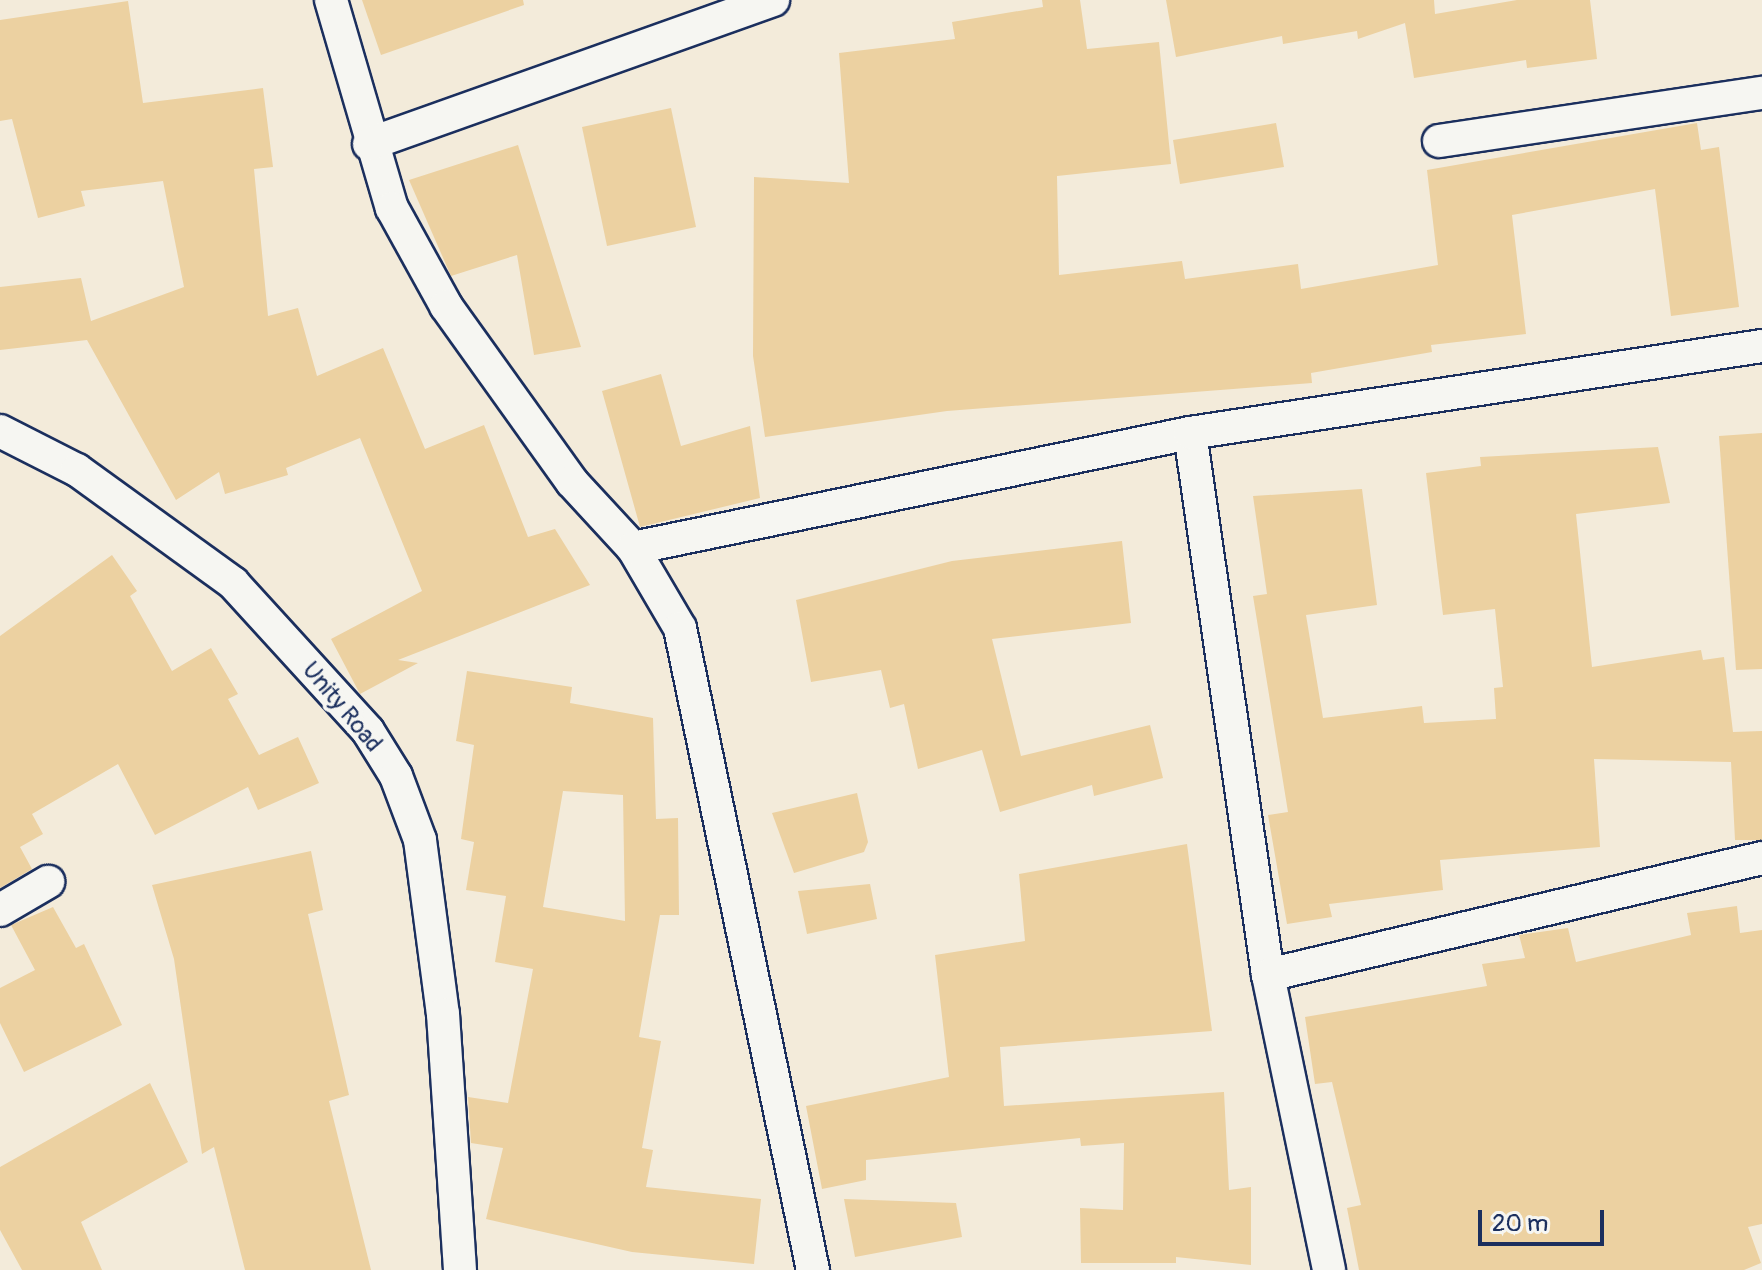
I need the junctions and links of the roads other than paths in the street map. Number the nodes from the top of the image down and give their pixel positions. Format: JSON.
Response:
{"nodes":[{"id":1,"x":331,"y":0,"type":"edge"},
{"id":2,"x":773,"y":0,"type":"edge"},
{"id":3,"x":1762,"y":93,"type":"edge"},
{"id":4,"x":1439,"y":141,"type":"dead end"},
{"id":5,"x":369,"y":144,"type":"junction"},
{"id":6,"x":1762,"y":346,"type":"edge"},
{"id":7,"x":0,"y":431,"type":"edge"},
{"id":8,"x":1190,"y":433,"type":"junction"},
{"id":9,"x":633,"y":548,"type":"junction"},
{"id":10,"x":1762,"y":858,"type":"edge"},
{"id":11,"x":48,"y":882,"type":"dead end"},
{"id":12,"x":0,"y":910,"type":"edge"},
{"id":13,"x":1268,"y":975,"type":"junction"},
{"id":14,"x":460,"y":1270,"type":"edge"},
{"id":15,"x":813,"y":1270,"type":"edge"},
{"id":16,"x":1329,"y":1270,"type":"edge"}],
"edges":[{"from":1,"to":5,"type":"street"},
{"from":2,"to":5,"type":"street"},
{"from":3,"to":4,"type":"street"},
{"from":5,"to":9,"type":"street"},
{"from":6,"to":8,"type":"street"},
{"from":7,"to":14,"type":"street","name":"Unity Road"},
{"from":8,"to":9,"type":"street"},
{"from":8,"to":13,"type":"street"},
{"from":9,"to":15,"type":"street"},
{"from":10,"to":13,"type":"street"},
{"from":11,"to":12,"type":"street"},
{"from":13,"to":16,"type":"street"}]}
